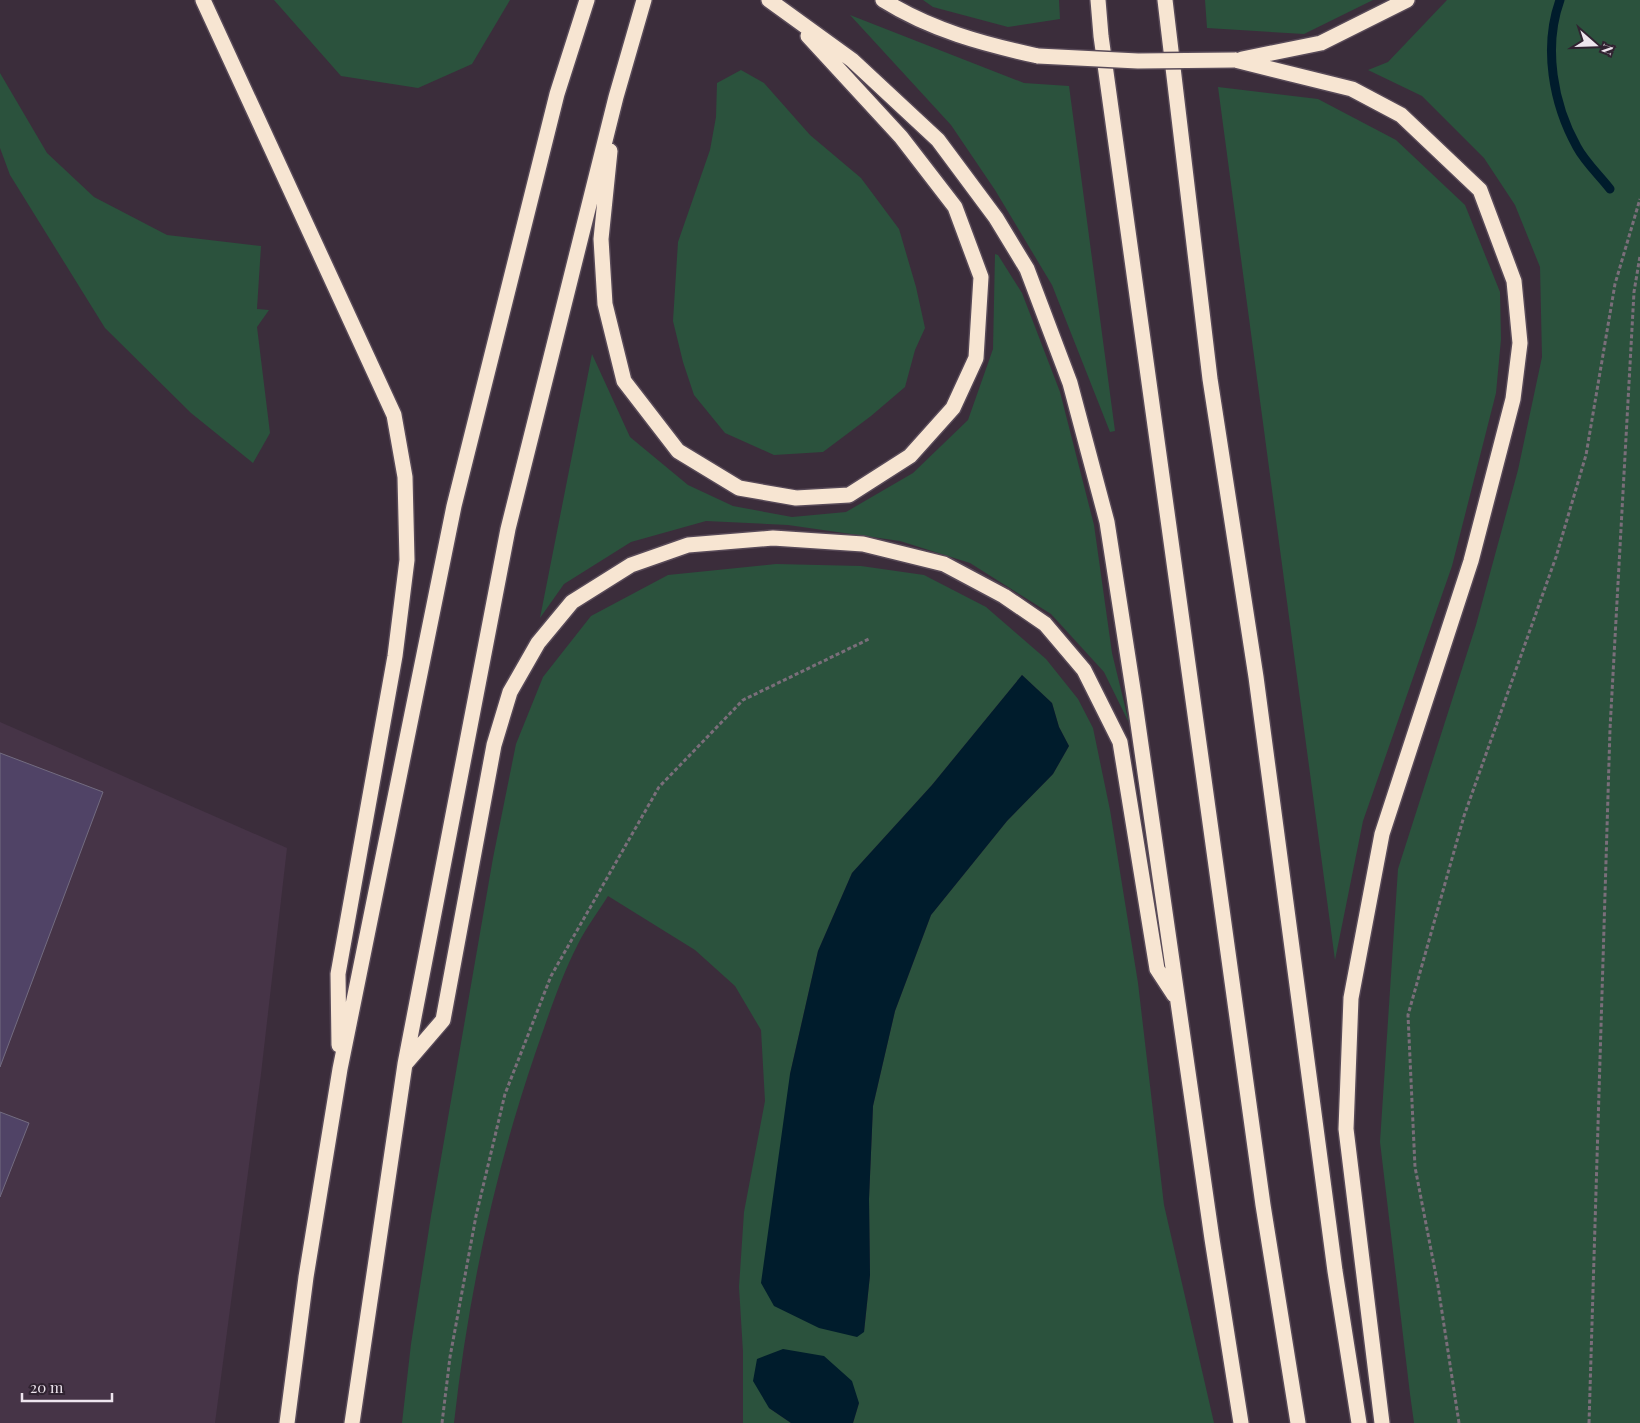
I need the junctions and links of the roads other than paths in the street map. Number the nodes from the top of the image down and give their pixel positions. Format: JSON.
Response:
{"nodes":[{"id":1,"x":204,"y":0,"type":"edge"},
{"id":2,"x":588,"y":0,"type":"edge"},
{"id":3,"x":644,"y":0,"type":"edge"},
{"id":4,"x":769,"y":0,"type":"edge"},
{"id":5,"x":883,"y":0,"type":"edge"},
{"id":6,"x":1098,"y":0,"type":"edge"},
{"id":7,"x":1165,"y":0,"type":"edge"},
{"id":8,"x":1407,"y":0,"type":"edge"},
{"id":9,"x":787,"y":12,"type":"junction"},
{"id":10,"x":1235,"y":60,"type":"junction"},
{"id":11,"x":616,"y":97,"type":"junction"},
{"id":12,"x":1176,"y":998,"type":"junction"},
{"id":13,"x":406,"y":1064,"type":"junction"},
{"id":14,"x":340,"y":1069,"type":"junction"},
{"id":15,"x":287,"y":1423,"type":"edge"},
{"id":16,"x":352,"y":1423,"type":"edge"},
{"id":17,"x":1241,"y":1423,"type":"edge"},
{"id":18,"x":1298,"y":1423,"type":"edge"},
{"id":19,"x":1359,"y":1423,"type":"edge"},
{"id":20,"x":1382,"y":1423,"type":"edge"}],
"edges":[{"from":1,"to":14,"type":"highway"},
{"from":2,"to":14,"type":"highway"},
{"from":3,"to":11,"type":"highway"},
{"from":4,"to":9,"type":"highway"},
{"from":5,"to":10,"type":"highway","bridge":true},
{"from":6,"to":18,"type":"highway"},
{"from":7,"to":19,"type":"highway"},
{"from":8,"to":10,"type":"highway"},
{"from":9,"to":11,"type":"highway"},
{"from":9,"to":12,"type":"highway"},
{"from":10,"to":20,"type":"highway"},
{"from":11,"to":13,"type":"highway"},
{"from":12,"to":13,"type":"highway"},
{"from":12,"to":17,"type":"highway"},
{"from":13,"to":16,"type":"highway"},
{"from":14,"to":15,"type":"highway"}]}
